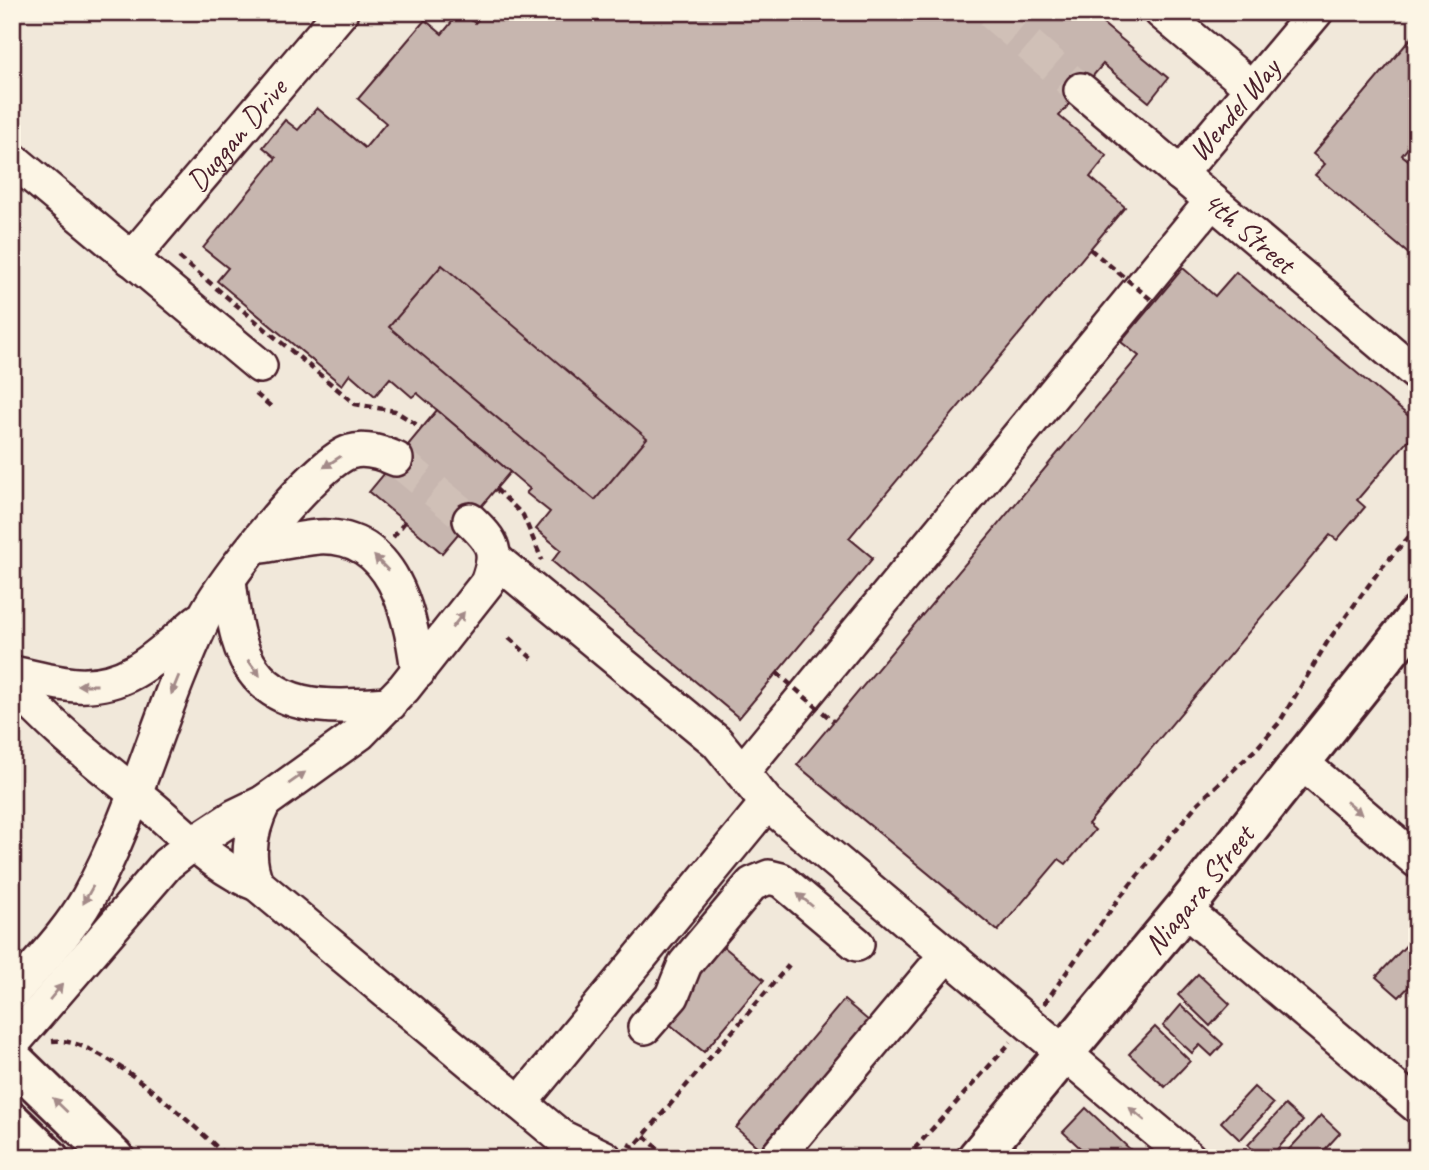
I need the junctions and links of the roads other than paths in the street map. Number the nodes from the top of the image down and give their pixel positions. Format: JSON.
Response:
{"nodes":[{"id":1,"x":341,"y":12,"type":"edge"},
{"id":2,"x":1161,"y":12,"type":"edge"},
{"id":3,"x":1316,"y":12,"type":"edge"},
{"id":4,"x":1252,"y":88,"type":"junction"},
{"id":5,"x":1082,"y":90,"type":"tunnel mouth"},
{"id":6,"x":12,"y":159,"type":"edge"},
{"id":7,"x":1180,"y":174,"type":"junction"},
{"id":8,"x":1212,"y":201,"type":"junction"},
{"id":9,"x":131,"y":259,"type":"junction"},
{"id":10,"x":1415,"y":369,"type":"edge"},
{"id":11,"x":258,"y":380,"type":"road end"},
{"id":12,"x":396,"y":459,"type":"tunnel mouth"},
{"id":13,"x":470,"y":520,"type":"tunnel mouth"},
{"id":14,"x":255,"y":547,"type":"junction"},
{"id":15,"x":496,"y":560,"type":"junction"},
{"id":16,"x":229,"y":580,"type":"junction"},
{"id":17,"x":205,"y":615,"type":"junction"},
{"id":18,"x":1416,"y":620,"type":"edge"},
{"id":19,"x":418,"y":672,"type":"junction"},
{"id":20,"x":12,"y":673,"type":"edge"},
{"id":21,"x":12,"y":682,"type":"edge"},
{"id":22,"x":390,"y":704,"type":"junction"},
{"id":23,"x":1302,"y":764,"type":"junction"},
{"id":24,"x":742,"y":772,"type":"junction"},
{"id":25,"x":135,"y":794,"type":"junction"},
{"id":26,"x":264,"y":802,"type":"junction"},
{"id":27,"x":767,"y":803,"type":"junction"},
{"id":28,"x":194,"y":843,"type":"junction"},
{"id":29,"x":1417,"y":861,"type":"edge"},
{"id":30,"x":257,"y":884,"type":"junction"},
{"id":31,"x":1184,"y":909,"type":"junction"},
{"id":32,"x":857,"y":944,"type":"dead end"},
{"id":33,"x":946,"y":955,"type":"junction"},
{"id":34,"x":12,"y":994,"type":"edge"},
{"id":35,"x":645,"y":1027,"type":"dead end"},
{"id":36,"x":23,"y":1049,"type":"edge"},
{"id":37,"x":1065,"y":1054,"type":"junction"},
{"id":38,"x":520,"y":1103,"type":"junction"},
{"id":39,"x":1417,"y":1106,"type":"edge"},
{"id":40,"x":12,"y":1122,"type":"edge"},
{"id":41,"x":615,"y":1150,"type":"edge"},
{"id":42,"x":49,"y":1158,"type":"edge"},
{"id":43,"x":114,"y":1158,"type":"edge"},
{"id":44,"x":776,"y":1158,"type":"edge"},
{"id":45,"x":976,"y":1158,"type":"edge"},
{"id":46,"x":1189,"y":1158,"type":"edge"}],
"edges":[{"from":1,"to":9,"type":"street","name":"Duggan Drive"},
{"from":2,"to":4,"type":"street"},
{"from":3,"to":4,"type":"street","name":"Wendel Way"},
{"from":4,"to":7,"type":"street","name":"Wendel Way"},
{"from":5,"to":7,"type":"street","name":"4th Street"},
{"from":6,"to":9,"type":"street"},
{"from":7,"to":8,"type":"street","name":"4th Street"},
{"from":8,"to":10,"type":"street","name":"4th Street"},
{"from":8,"to":24,"type":"street"},
{"from":9,"to":11,"type":"street"},
{"from":12,"to":14,"type":"street","one_way":true},
{"from":13,"to":15,"type":"street"},
{"from":14,"to":16,"type":"street"},
{"from":19,"to":14,"type":"street","one_way":true},
{"from":19,"to":15,"type":"street","one_way":true},
{"from":15,"to":24,"type":"street"},
{"from":16,"to":17,"type":"street"},
{"from":16,"to":22,"type":"street","one_way":true},
{"from":17,"to":20,"type":"street","one_way":true},
{"from":17,"to":25,"type":"street","one_way":true},
{"from":18,"to":23,"type":"highway","name":"Niagara Street"},
{"from":19,"to":22,"type":"street"},
{"from":21,"to":25,"type":"street"},
{"from":26,"to":22,"type":"street","one_way":true},
{"from":23,"to":29,"type":"street","one_way":true},
{"from":23,"to":31,"type":"highway","name":"Niagara Street"},
{"from":24,"to":27,"type":"street"},
{"from":25,"to":28,"type":"street"},
{"from":25,"to":34,"type":"street","one_way":true},
{"from":26,"to":28,"type":"street"},
{"from":26,"to":30,"type":"street"},
{"from":27,"to":33,"type":"street"},
{"from":27,"to":38,"type":"street"},
{"from":28,"to":30,"type":"street"},
{"from":36,"to":28,"type":"street","one_way":true},
{"from":30,"to":38,"type":"street"},
{"from":31,"to":37,"type":"highway","name":"Niagara Street"},
{"from":31,"to":39,"type":"street"},
{"from":32,"to":35,"type":"street","one_way":true},
{"from":33,"to":37,"type":"street"},
{"from":33,"to":44,"type":"street"},
{"from":43,"to":36,"type":"highway","one_way":true},
{"from":37,"to":45,"type":"highway","name":"Niagara Street"},
{"from":46,"to":37,"type":"street","one_way":true},
{"from":38,"to":41,"type":"street"},
{"from":40,"to":42,"type":"highway"}]}
